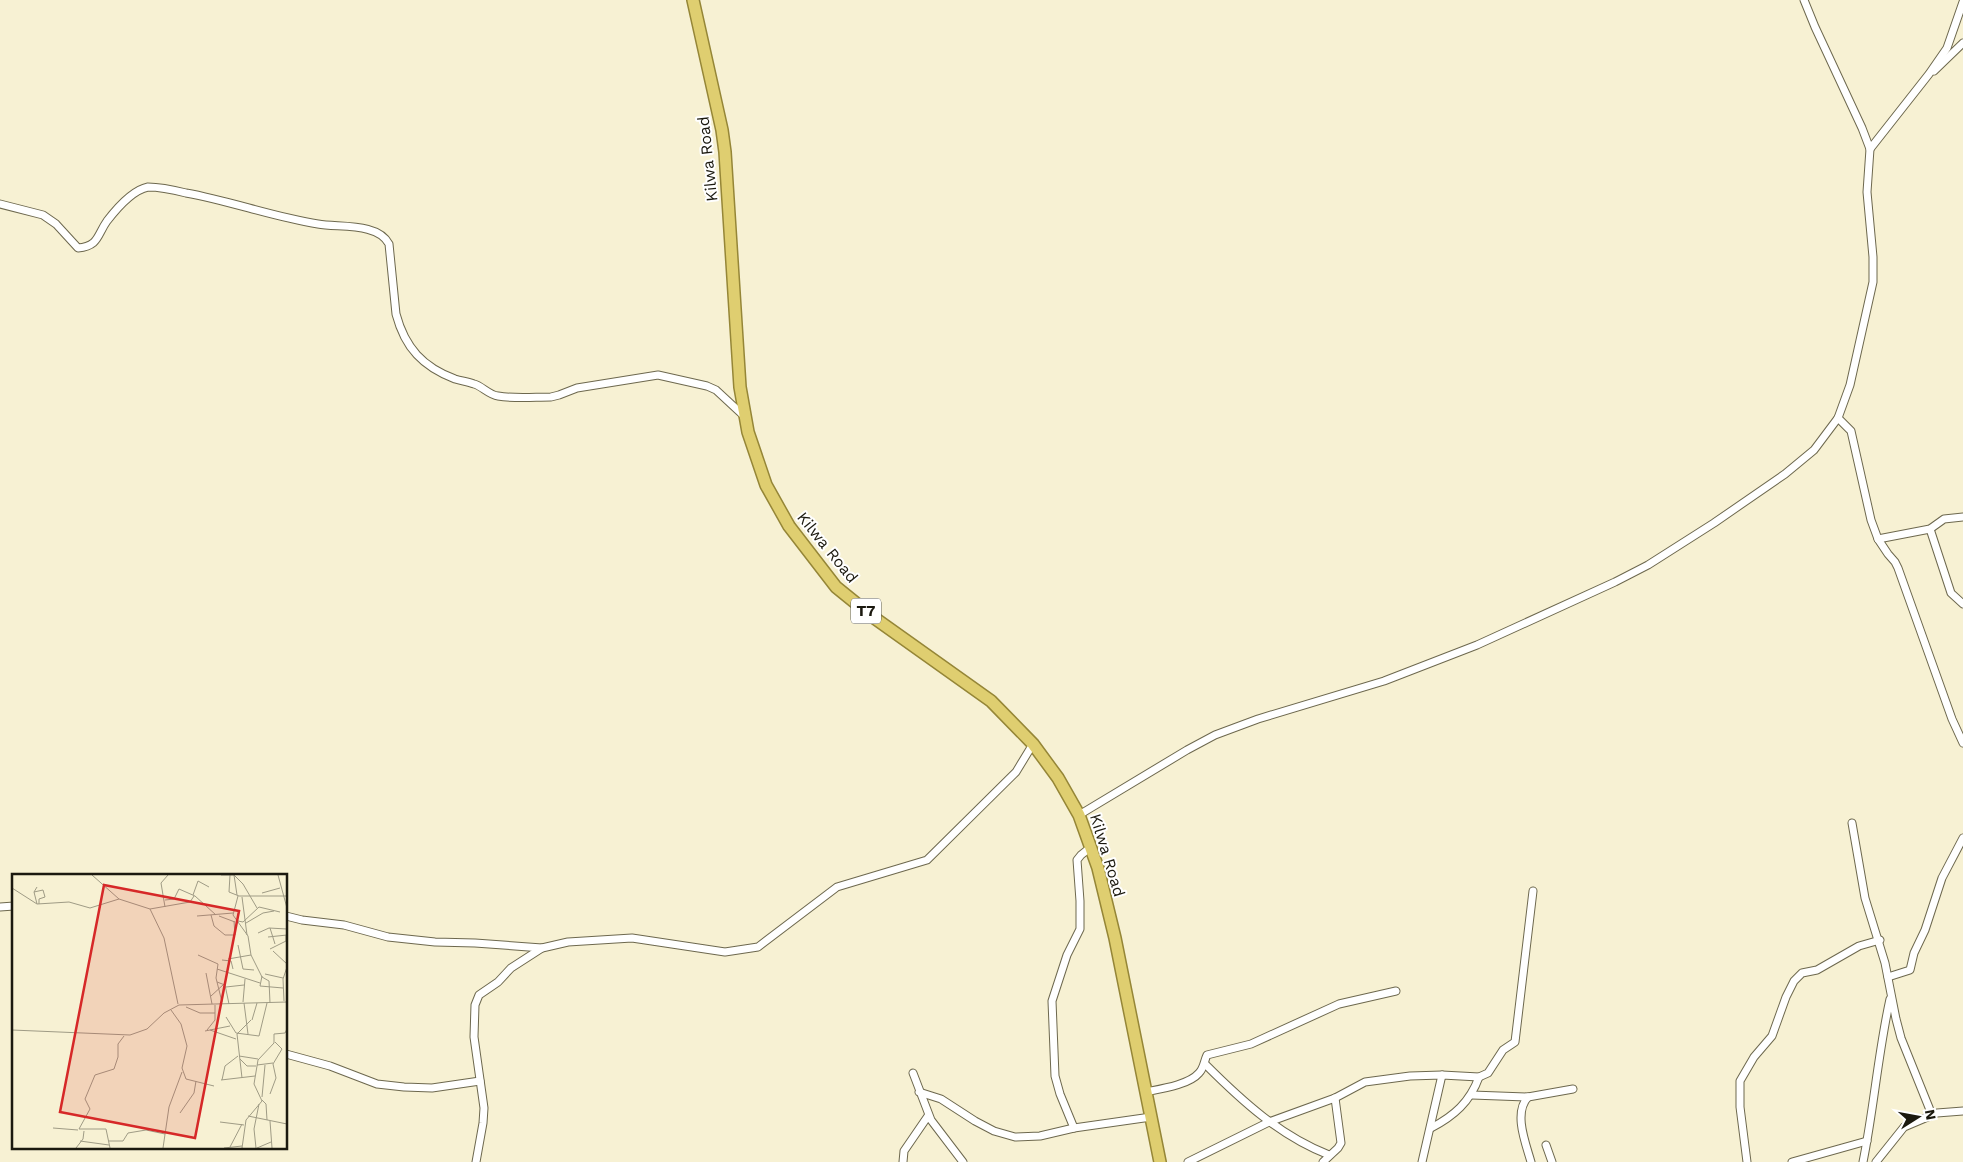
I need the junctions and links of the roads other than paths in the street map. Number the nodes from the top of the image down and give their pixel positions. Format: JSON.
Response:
{"nodes":[{"id":1,"x":693,"y":0,"type":"edge"},
{"id":2,"x":1804,"y":0,"type":"edge"},
{"id":3,"x":1963,"y":2,"type":"edge"},
{"id":4,"x":1963,"y":43,"type":"edge"},
{"id":5,"x":1929,"y":74,"type":"junction"},
{"id":6,"x":1870,"y":149,"type":"junction"},
{"id":7,"x":0,"y":204,"type":"edge"},
{"id":8,"x":744,"y":416,"type":"junction"},
{"id":9,"x":1838,"y":418,"type":"junction"},
{"id":10,"x":1963,"y":517,"type":"edge"},
{"id":11,"x":1930,"y":529,"type":"junction"},
{"id":12,"x":1878,"y":539,"type":"junction"},
{"id":13,"x":1963,"y":604,"type":"edge"},
{"id":14,"x":1963,"y":743,"type":"edge"},
{"id":15,"x":1033,"y":744,"type":"junction"},
{"id":16,"x":1079,"y":815,"type":"junction"},
{"id":17,"x":1852,"y":823,"type":"dead end"},
{"id":18,"x":1963,"y":838,"type":"edge"},
{"id":19,"x":1091,"y":847,"type":"junction"},
{"id":20,"x":1533,"y":891,"type":"dead end"},
{"id":21,"x":288,"y":916,"type":"edge"},
{"id":22,"x":1880,"y":940,"type":"junction"},
{"id":23,"x":542,"y":948,"type":"junction"},
{"id":24,"x":1888,"y":977,"type":"junction"},
{"id":25,"x":1396,"y":991,"type":"dead end"},
{"id":26,"x":1891,"y":994,"type":"junction"},
{"id":27,"x":288,"y":1055,"type":"edge"},
{"id":28,"x":1205,"y":1064,"type":"junction"},
{"id":29,"x":913,"y":1073,"type":"dead end"},
{"id":30,"x":1442,"y":1075,"type":"junction"},
{"id":31,"x":1479,"y":1077,"type":"junction"},
{"id":32,"x":480,"y":1081,"type":"junction"},
{"id":33,"x":1573,"y":1089,"type":"dead end"},
{"id":34,"x":919,"y":1092,"type":"junction"},
{"id":35,"x":1145,"y":1092,"type":"junction"},
{"id":36,"x":1472,"y":1094,"type":"junction"},
{"id":37,"x":1528,"y":1097,"type":"junction"},
{"id":38,"x":1335,"y":1098,"type":"junction"},
{"id":39,"x":1963,"y":1111,"type":"edge"},
{"id":40,"x":1932,"y":1115,"type":"junction"},
{"id":41,"x":928,"y":1116,"type":"junction"},
{"id":42,"x":1151,"y":1117,"type":"junction"},
{"id":43,"x":1268,"y":1122,"type":"junction"},
{"id":44,"x":1074,"y":1128,"type":"junction"},
{"id":45,"x":1431,"y":1128,"type":"junction"},
{"id":46,"x":1867,"y":1141,"type":"junction"},
{"id":47,"x":1546,"y":1145,"type":"dead end"},
{"id":48,"x":1883,"y":1154,"type":"junction"},
{"id":49,"x":1329,"y":1155,"type":"junction"},
{"id":50,"x":476,"y":1162,"type":"edge"},
{"id":51,"x":903,"y":1162,"type":"edge"},
{"id":52,"x":963,"y":1162,"type":"edge"},
{"id":53,"x":1160,"y":1162,"type":"edge"},
{"id":54,"x":1188,"y":1162,"type":"edge"},
{"id":55,"x":1323,"y":1162,"type":"edge"},
{"id":56,"x":1422,"y":1162,"type":"edge"},
{"id":57,"x":1530,"y":1162,"type":"edge"},
{"id":58,"x":1552,"y":1162,"type":"edge"},
{"id":59,"x":1747,"y":1162,"type":"edge"},
{"id":60,"x":1792,"y":1162,"type":"edge"},
{"id":61,"x":1863,"y":1162,"type":"edge"},
{"id":62,"x":1876,"y":1162,"type":"edge"},
{"id":63,"x":1881,"y":1162,"type":"edge"}],
"edges":[{"from":1,"to":8,"type":"highway","name":"Kilwa Road","number":"T7"},
{"from":2,"to":6,"type":"street"},
{"from":3,"to":5,"type":"street"},
{"from":4,"to":5,"type":"street"},
{"from":5,"to":6,"type":"street"},
{"from":6,"to":9,"type":"street"},
{"from":7,"to":8,"type":"street"},
{"from":8,"to":15,"type":"highway","name":"Kilwa Road","number":"T7"},
{"from":9,"to":12,"type":"street"},
{"from":9,"to":16,"type":"street"},
{"from":10,"to":11,"type":"street"},
{"from":11,"to":12,"type":"street"},
{"from":11,"to":13,"type":"street"},
{"from":12,"to":14,"type":"street"},
{"from":15,"to":16,"type":"highway","name":"Kilwa Road","number":"T7"},
{"from":15,"to":23,"type":"street"},
{"from":16,"to":19,"type":"highway","name":"Kilwa Road","number":"T7"},
{"from":17,"to":22,"type":"street"},
{"from":18,"to":24,"type":"street"},
{"from":19,"to":35,"type":"highway","name":"Kilwa Road","number":"T7"},
{"from":19,"to":44,"type":"street"},
{"from":20,"to":31,"type":"street"},
{"from":21,"to":23,"type":"street"},
{"from":22,"to":24,"type":"street"},
{"from":22,"to":59,"type":"street"},
{"from":23,"to":32,"type":"street"},
{"from":24,"to":26,"type":"street"},
{"from":25,"to":28,"type":"street"},
{"from":26,"to":40,"type":"street"},
{"from":26,"to":46,"type":"street"},
{"from":27,"to":32,"type":"street"},
{"from":28,"to":35,"type":"street"},
{"from":28,"to":43,"type":"street"},
{"from":29,"to":34,"type":"street"},
{"from":30,"to":31,"type":"street"},
{"from":30,"to":38,"type":"street"},
{"from":30,"to":45,"type":"street"},
{"from":31,"to":36,"type":"street"},
{"from":32,"to":50,"type":"street"},
{"from":33,"to":37,"type":"street"},
{"from":34,"to":41,"type":"street"},
{"from":34,"to":44,"type":"street"},
{"from":35,"to":42,"type":"highway","name":"Kilwa Road","number":"T7"},
{"from":36,"to":37,"type":"street"},
{"from":36,"to":45,"type":"street"},
{"from":37,"to":57,"type":"street"},
{"from":38,"to":43,"type":"street"},
{"from":38,"to":49,"type":"street"},
{"from":39,"to":40,"type":"street"},
{"from":40,"to":48,"type":"street"},
{"from":41,"to":51,"type":"street"},
{"from":41,"to":52,"type":"street"},
{"from":42,"to":44,"type":"street"},
{"from":42,"to":53,"type":"highway","name":"Kilwa Road","number":"T7"},
{"from":43,"to":49,"type":"street"},
{"from":43,"to":54,"type":"street"},
{"from":45,"to":56,"type":"street"},
{"from":46,"to":60,"type":"street"},
{"from":46,"to":61,"type":"street"},
{"from":47,"to":58,"type":"street"},
{"from":48,"to":62,"type":"street"},
{"from":48,"to":63,"type":"street"},
{"from":49,"to":55,"type":"street"}]}
